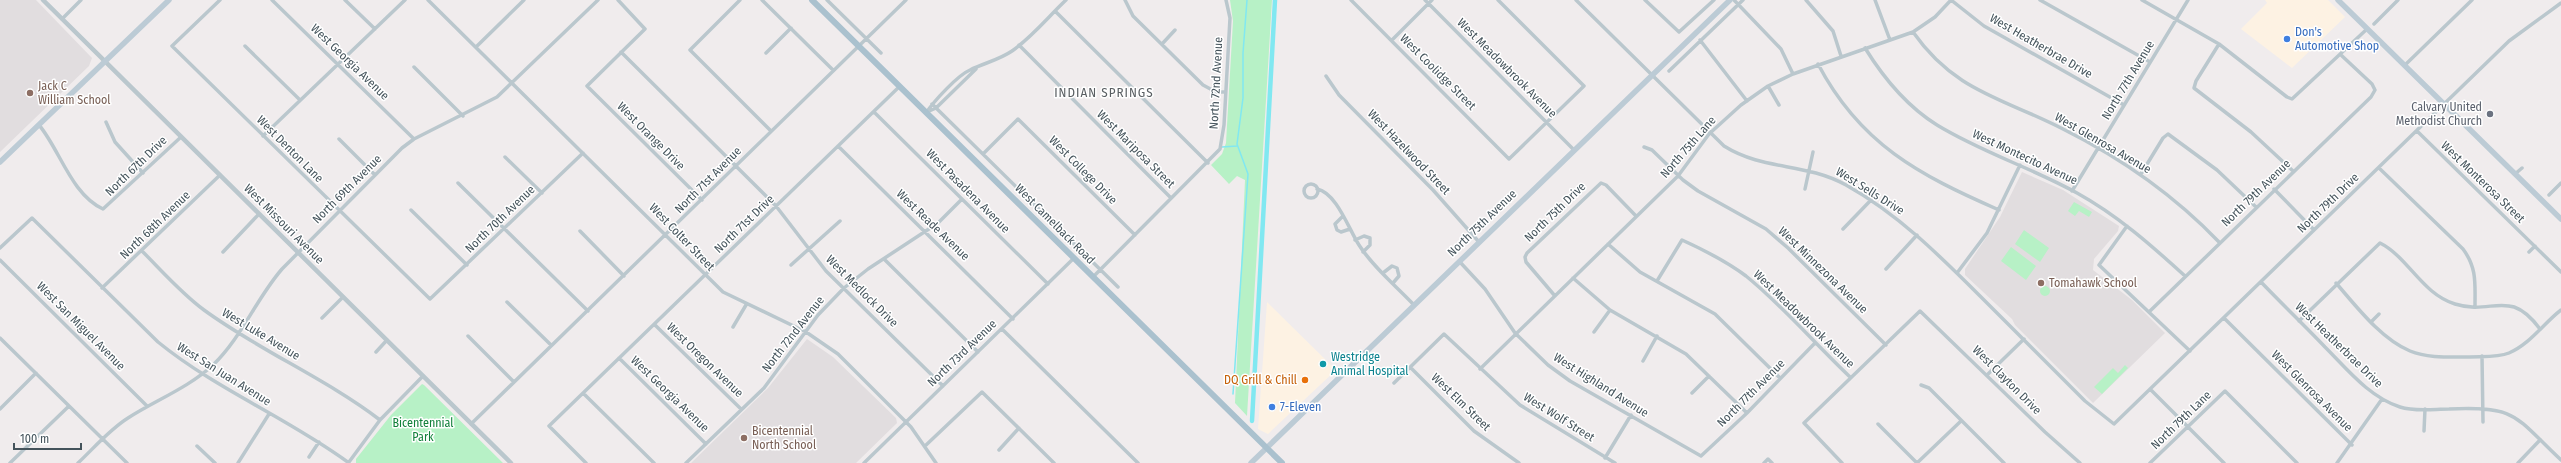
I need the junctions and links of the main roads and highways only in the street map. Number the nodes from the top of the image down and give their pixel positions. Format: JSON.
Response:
{"nodes":[{"id":1,"x":169,"y":0,"type":"edge"},
{"id":2,"x":812,"y":0,"type":"edge"},
{"id":3,"x":1730,"y":0,"type":"edge"},
{"id":4,"x":2338,"y":0,"type":"edge"},
{"id":5,"x":0,"y":162,"type":"edge"},
{"id":6,"x":2561,"y":219,"type":"edge"},
{"id":7,"x":1266,"y":448,"type":"junction"},
{"id":8,"x":1251,"y":463,"type":"edge"},
{"id":9,"x":1282,"y":463,"type":"edge"}],
"edges":[{"from":1,"to":5,"type":"main road"},
{"from":2,"to":7,"type":"main road","name":"West Camelback Road"},
{"from":3,"to":7,"type":"main road","name":"North 75th Avenue"},
{"from":4,"to":6,"type":"main road"},
{"from":7,"to":8,"type":"main road","name":"North 75th Avenue"},
{"from":7,"to":9,"type":"main road","name":"West Camelback Road"}]}
